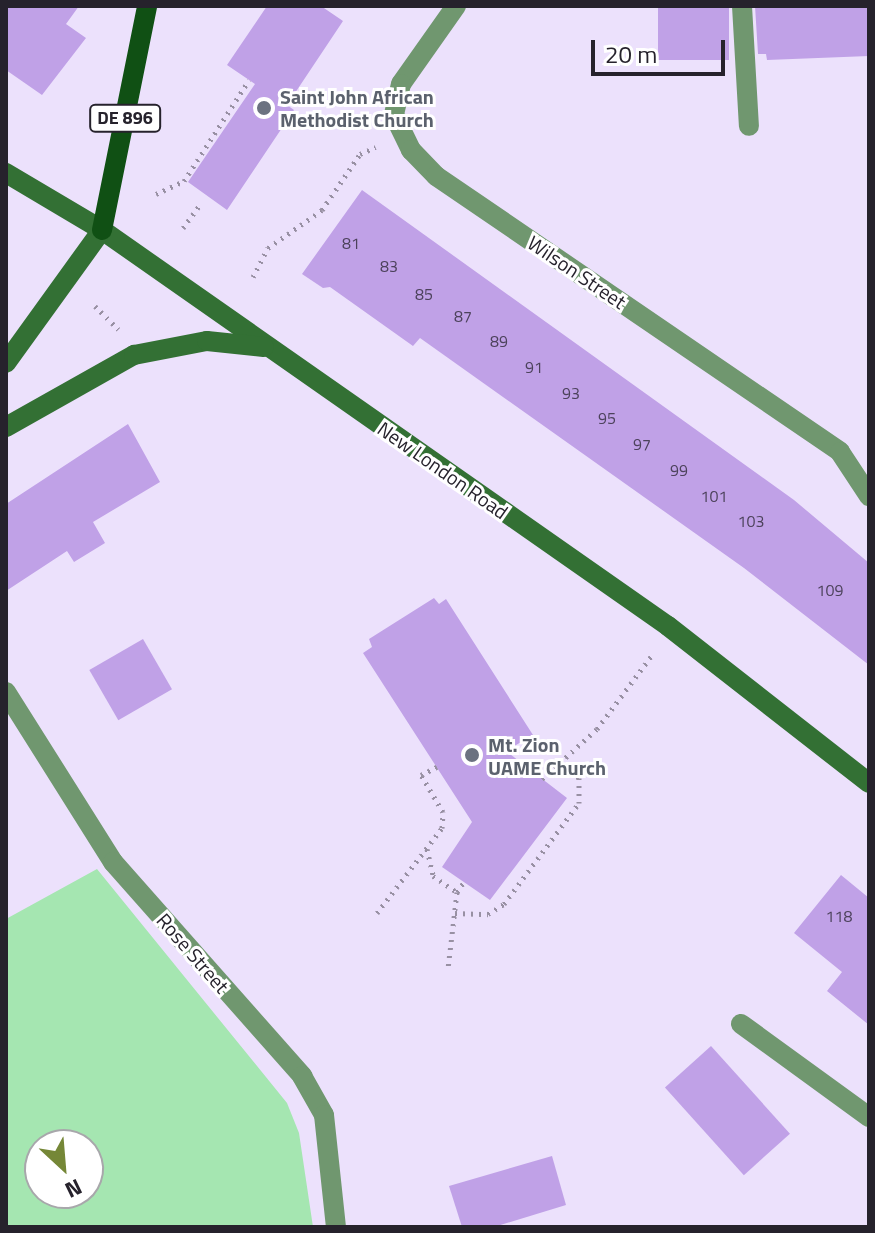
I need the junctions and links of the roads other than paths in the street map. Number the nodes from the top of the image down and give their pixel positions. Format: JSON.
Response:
{"nodes":[{"id":1,"x":147,"y":6,"type":"edge"},
{"id":2,"x":456,"y":6,"type":"edge"},
{"id":3,"x":742,"y":6,"type":"edge"},
{"id":4,"x":749,"y":126,"type":"dead end"},
{"id":5,"x":6,"y":173,"type":"edge"},
{"id":6,"x":102,"y":230,"type":"junction"},
{"id":7,"x":268,"y":348,"type":"junction"},
{"id":8,"x":6,"y":363,"type":"edge"},
{"id":9,"x":6,"y":427,"type":"edge"},
{"id":10,"x":869,"y":496,"type":"edge"},
{"id":11,"x":6,"y":692,"type":"edge"},
{"id":12,"x":869,"y":783,"type":"edge"},
{"id":13,"x":741,"y":1024,"type":"dead end"},
{"id":14,"x":869,"y":1117,"type":"edge"},
{"id":15,"x":336,"y":1227,"type":"edge"}],
"edges":[{"from":1,"to":6,"type":"main road","number":"DE 896"},
{"from":2,"to":10,"type":"street","name":"Wilson Street"},
{"from":3,"to":4,"type":"street"},
{"from":5,"to":6,"type":"main road","name":"New London Road"},
{"from":6,"to":7,"type":"main road","name":"New London Road"},
{"from":6,"to":8,"type":"main road"},
{"from":7,"to":9,"type":"main road"},
{"from":7,"to":12,"type":"main road","name":"New London Road"},
{"from":11,"to":15,"type":"street","name":"Rose Street"},
{"from":13,"to":14,"type":"street"}]}
